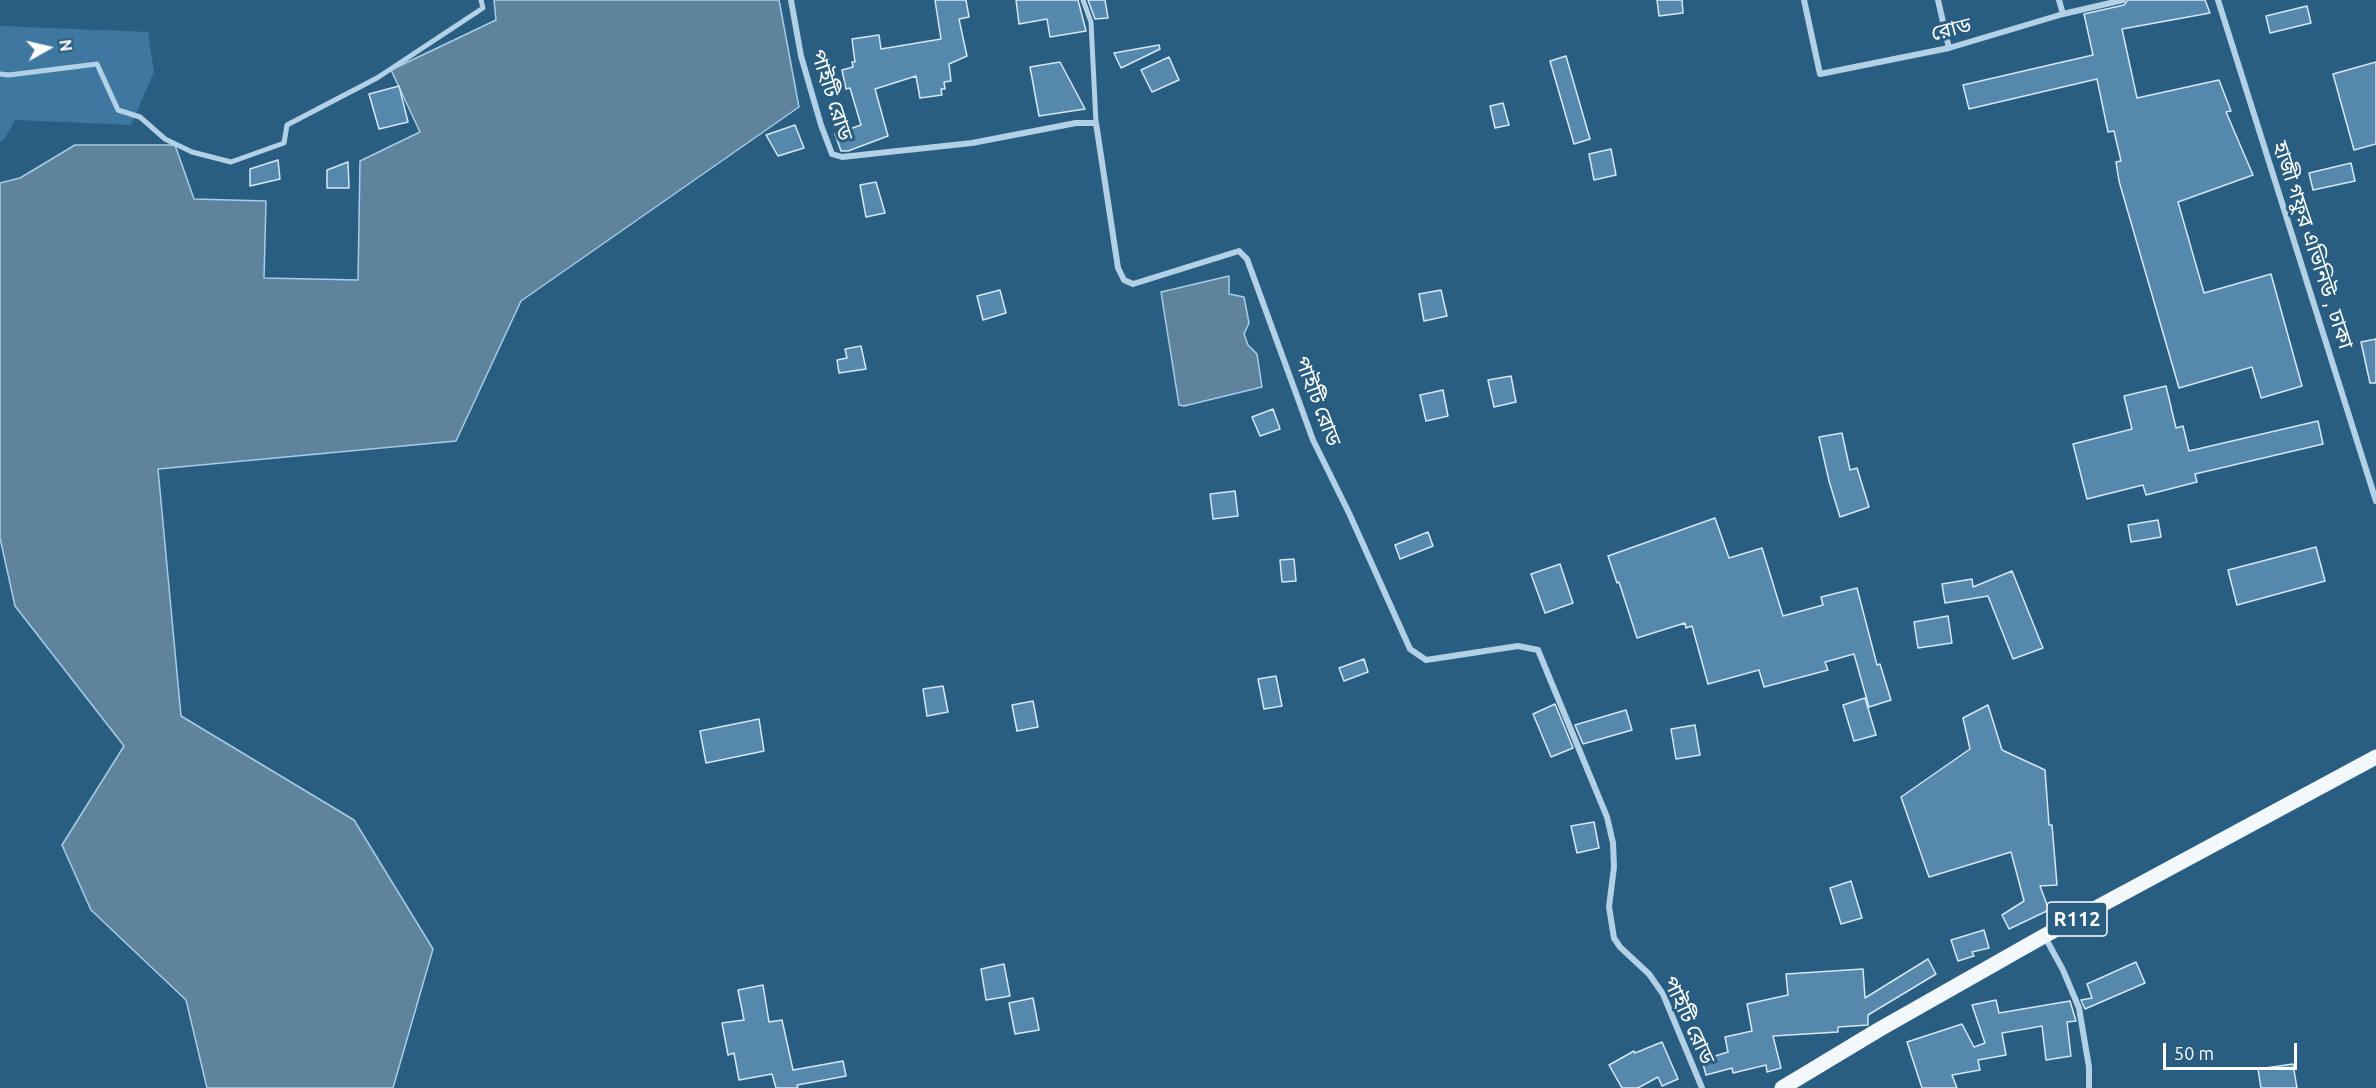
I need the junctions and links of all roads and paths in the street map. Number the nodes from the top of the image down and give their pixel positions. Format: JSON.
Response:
{"nodes":[{"id":1,"x":481,"y":0,"type":"edge"},
{"id":2,"x":791,"y":0,"type":"edge"},
{"id":3,"x":1083,"y":0,"type":"edge"},
{"id":4,"x":1804,"y":0,"type":"edge"},
{"id":5,"x":1938,"y":0,"type":"edge"},
{"id":6,"x":2059,"y":0,"type":"edge"},
{"id":7,"x":2123,"y":0,"type":"edge"},
{"id":8,"x":2218,"y":0,"type":"edge"},
{"id":9,"x":2063,"y":14,"type":"junction"},
{"id":10,"x":1949,"y":48,"type":"junction"},
{"id":11,"x":0,"y":74,"type":"edge"},
{"id":12,"x":1096,"y":123,"type":"junction"},
{"id":13,"x":2376,"y":501,"type":"edge"},
{"id":14,"x":2376,"y":757,"type":"edge"},
{"id":15,"x":2044,"y":936,"type":"junction"},
{"id":16,"x":1701,"y":1088,"type":"edge"},
{"id":17,"x":1782,"y":1088,"type":"edge"},
{"id":18,"x":2089,"y":1088,"type":"edge"}],
"edges":[{"from":1,"to":11,"type":"street"},
{"from":2,"to":12,"type":"street","name":"পাইটি রোড"},
{"from":3,"to":12,"type":"street"},
{"from":4,"to":10,"type":"street","name":"রোড"},
{"from":5,"to":10,"type":"street"},
{"from":6,"to":9,"type":"street"},
{"from":7,"to":9,"type":"street","name":"রোড"},
{"from":8,"to":13,"type":"street","name":"হাজী গফুর এভিনিউ , ঢাকা"},
{"from":9,"to":10,"type":"street","name":"রোড"},
{"from":12,"to":16,"type":"street","name":"পাইটি রোড"},
{"from":14,"to":15,"type":"main road","number":"R112"},
{"from":15,"to":17,"type":"main road","number":"R112"},
{"from":15,"to":18,"type":"street"}]}
